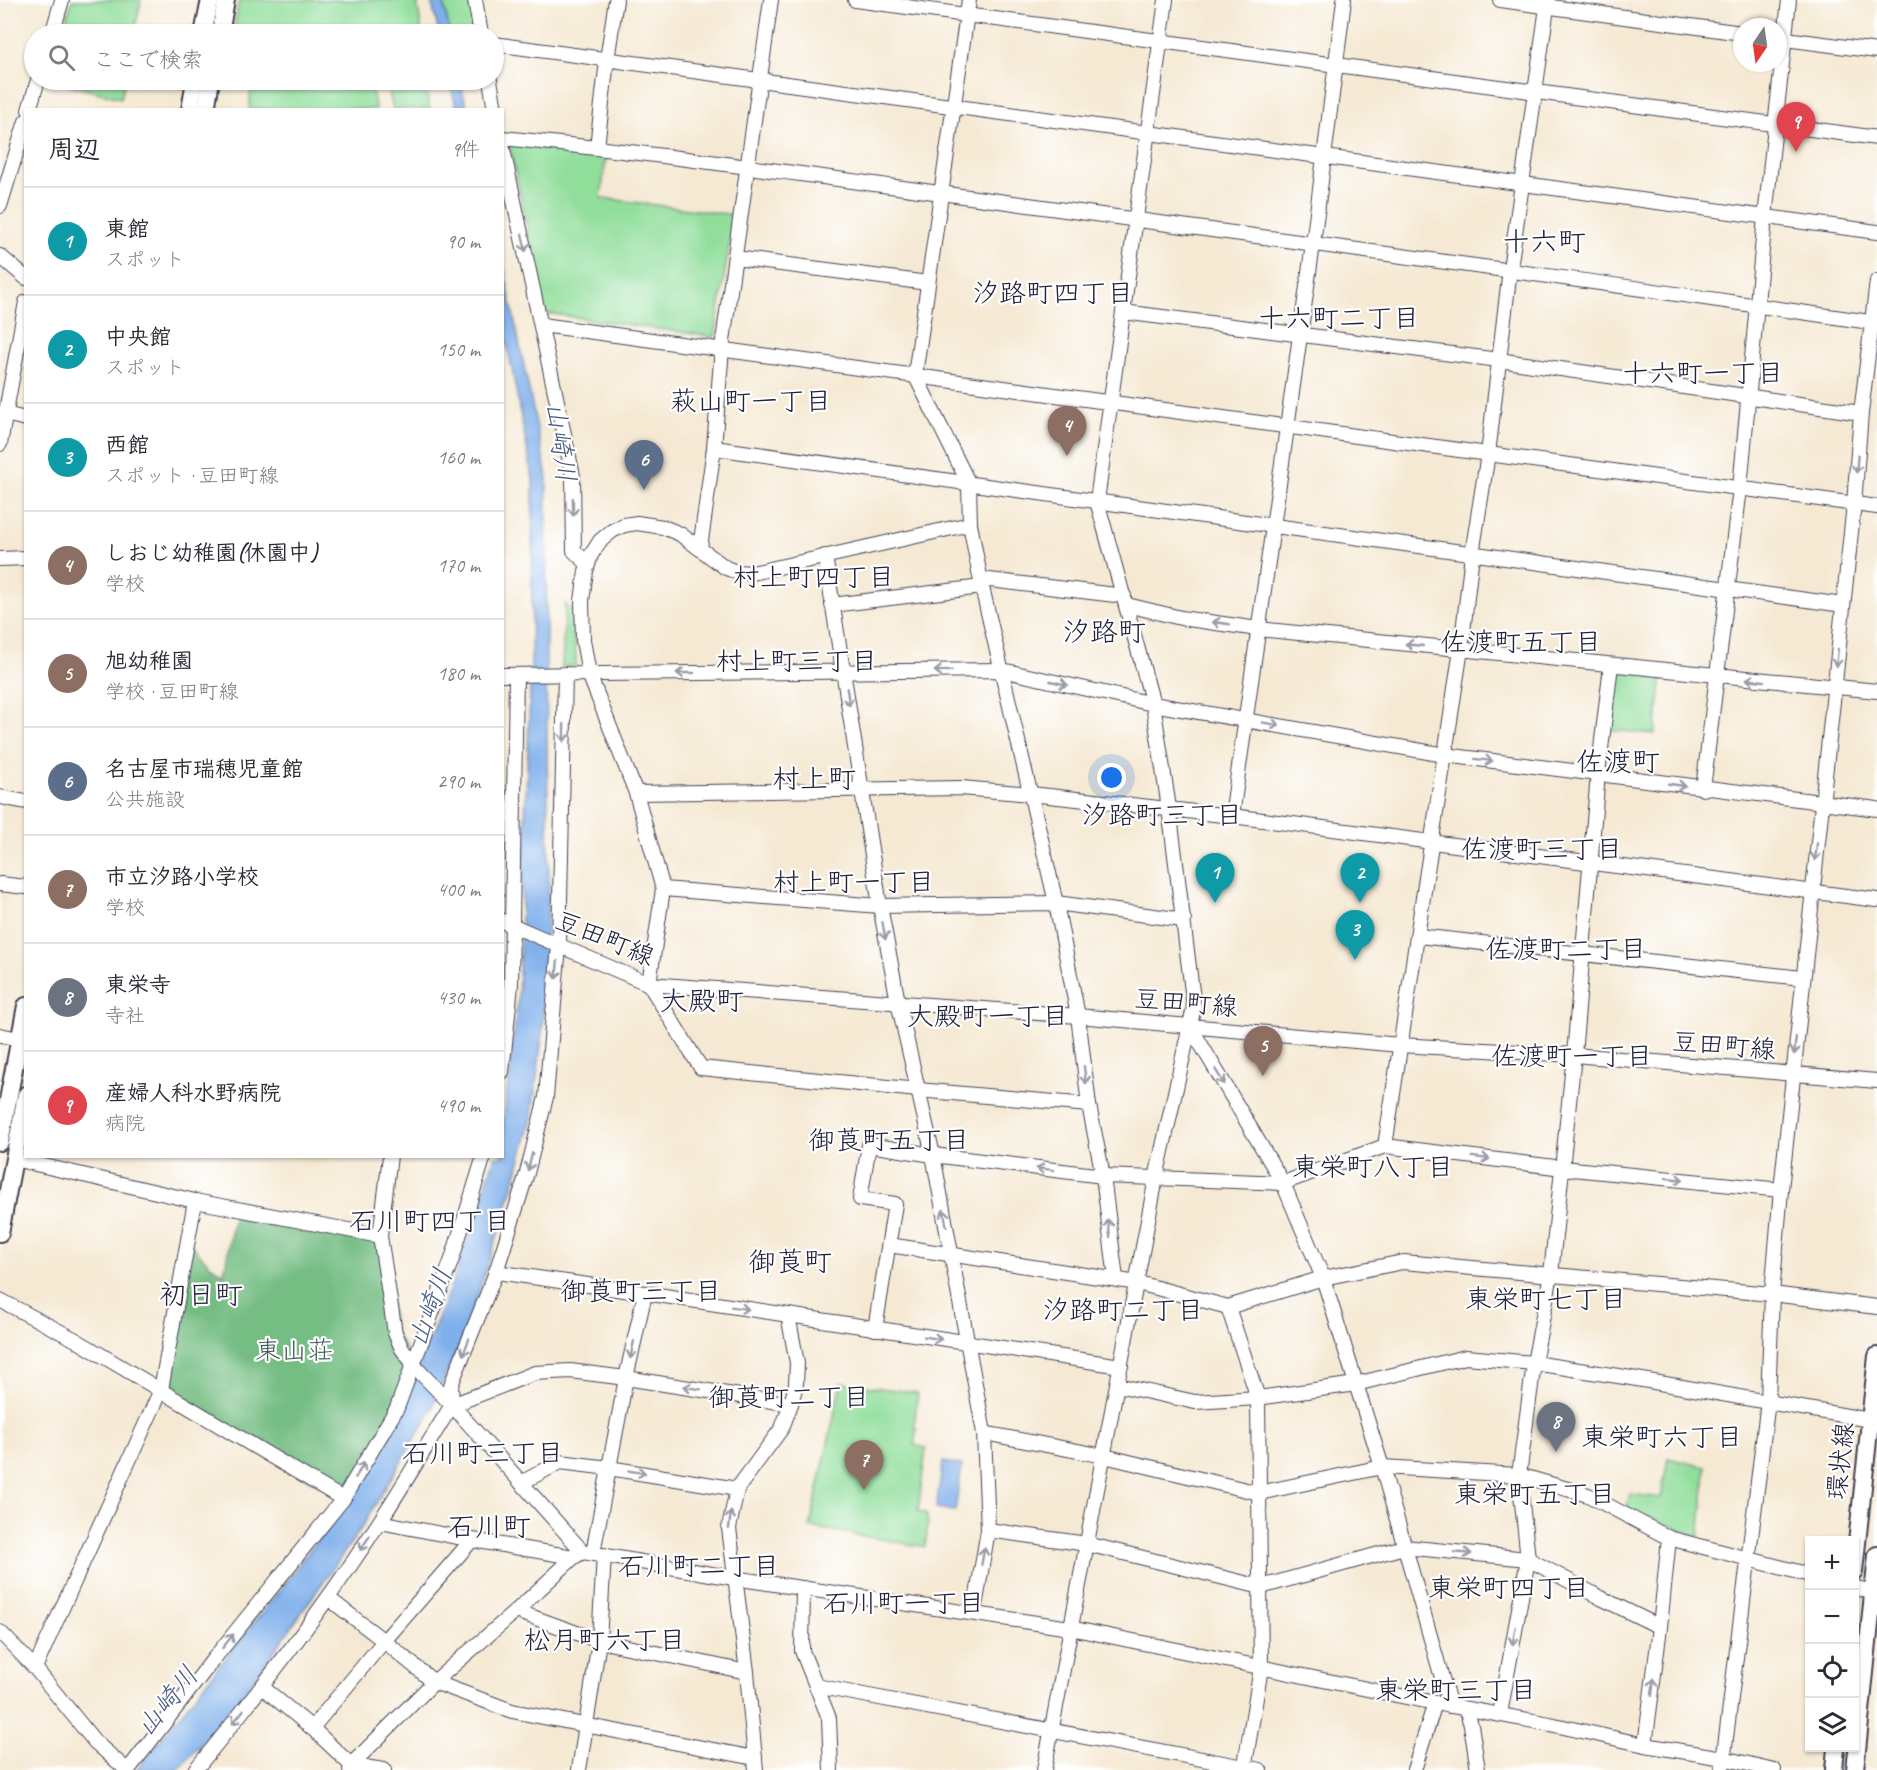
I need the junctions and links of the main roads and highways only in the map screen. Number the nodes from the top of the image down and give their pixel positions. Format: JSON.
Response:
{"nodes":[{"id":1,"x":210,"y":0,"type":"edge"},
{"id":2,"x":226,"y":0,"type":"edge"},
{"id":3,"x":205,"y":24,"type":"edge"},
{"id":4,"x":222,"y":24,"type":"edge"},
{"id":5,"x":193,"y":90,"type":"edge"},
{"id":6,"x":209,"y":90,"type":"edge"},
{"id":7,"x":190,"y":108,"type":"edge"},
{"id":8,"x":206,"y":108,"type":"edge"},
{"id":9,"x":24,"y":1015,"type":"edge"},
{"id":10,"x":24,"y":1106,"type":"edge"},
{"id":11,"x":0,"y":1142,"type":"edge"},
{"id":12,"x":0,"y":1233,"type":"edge"},
{"id":13,"x":1877,"y":1356,"type":"edge"},
{"id":14,"x":1858,"y":1536,"type":"edge"},
{"id":15,"x":1877,"y":1555,"type":"edge"},
{"id":16,"x":1875,"y":1594,"type":"edge"},
{"id":17,"x":1836,"y":1752,"type":"edge"},
{"id":18,"x":1834,"y":1770,"type":"edge"},
{"id":19,"x":1855,"y":1770,"type":"edge"}],
"edges":[{"from":1,"to":3,"type":"main road"},
{"from":2,"to":4,"type":"main road"},
{"from":5,"to":7,"type":"main road"},
{"from":6,"to":8,"type":"main road"},
{"from":9,"to":11,"type":"main road"},
{"from":10,"to":12,"type":"main road"},
{"from":13,"to":14,"type":"main road","name":"環状線"},
{"from":15,"to":16,"type":"main road"},
{"from":16,"to":19,"type":"main road"},
{"from":17,"to":18,"type":"main road"}]}
